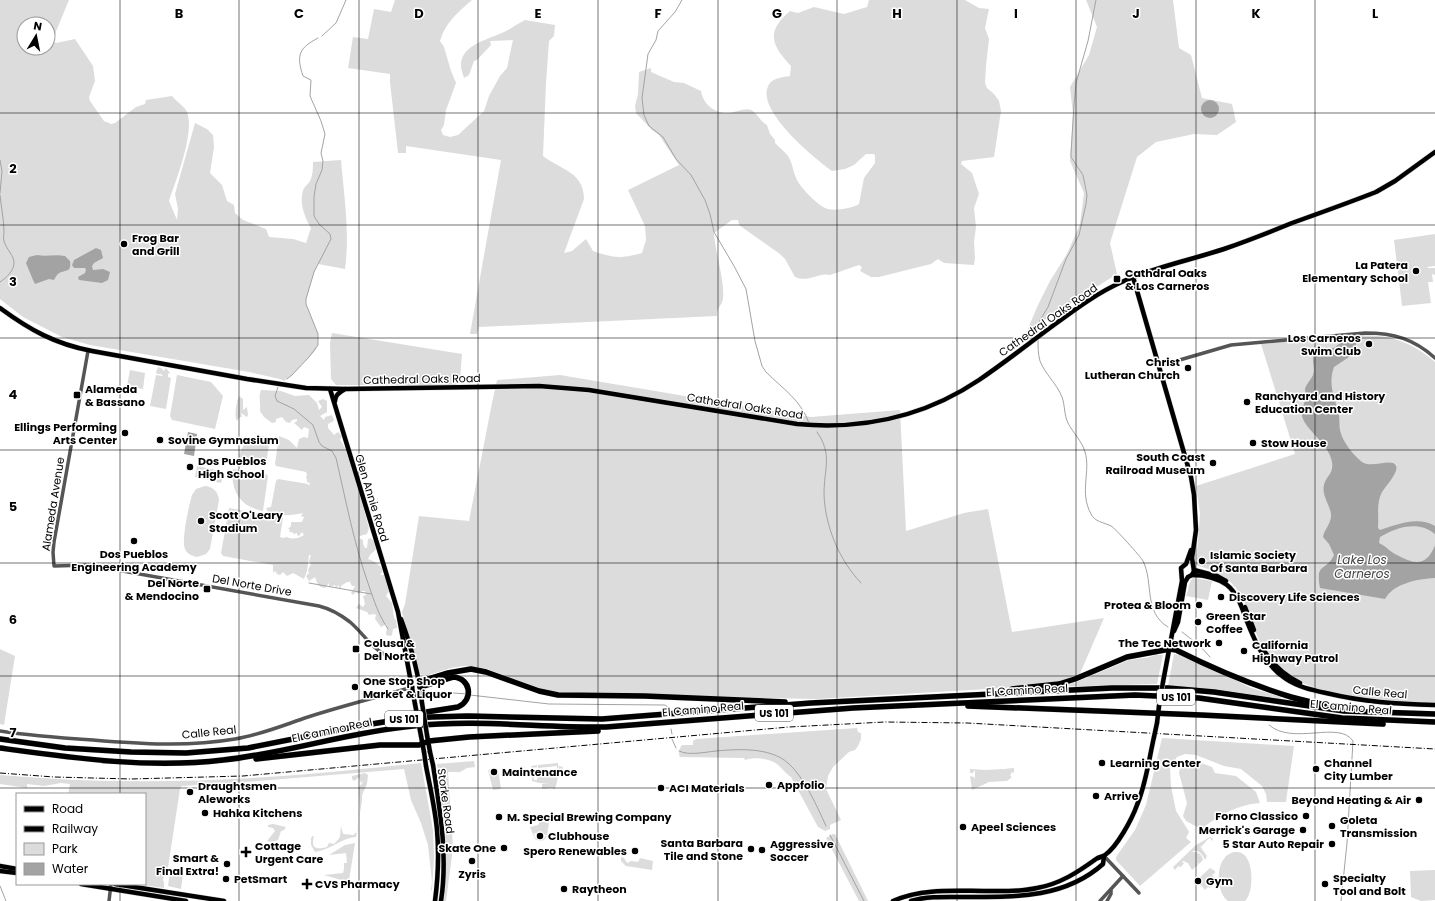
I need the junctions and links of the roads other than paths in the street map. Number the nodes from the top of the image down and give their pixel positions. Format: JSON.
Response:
{"nodes":[{"id":1,"x":1435,"y":152,"type":"edge"},
{"id":2,"x":1133,"y":277,"type":"junction"},
{"id":3,"x":0,"y":308,"type":"edge"},
{"id":4,"x":88,"y":351,"type":"junction"},
{"id":5,"x":1435,"y":358,"type":"edge"},
{"id":6,"x":1159,"y":366,"type":"junction"},
{"id":7,"x":330,"y":389,"type":"junction"},
{"id":8,"x":345,"y":389,"type":"junction"},
{"id":9,"x":334,"y":405,"type":"junction"},
{"id":10,"x":1196,"y":523,"type":"junction"},
{"id":11,"x":1186,"y":564,"type":"junction"},
{"id":12,"x":54,"y":566,"type":"joint"},
{"id":13,"x":1191,"y":572,"type":"junction"},
{"id":14,"x":1182,"y":574,"type":"junction"},
{"id":15,"x":398,"y":612,"type":"junction"},
{"id":16,"x":1174,"y":631,"type":"junction"},
{"id":17,"x":1170,"y":649,"type":"junction"},
{"id":18,"x":406,"y":656,"type":"junction"},
{"id":19,"x":420,"y":685,"type":"junction"},
{"id":20,"x":413,"y":687,"type":"junction"},
{"id":21,"x":944,"y":696,"type":"junction"},
{"id":22,"x":812,"y":703,"type":"junction"},
{"id":23,"x":422,"y":704,"type":"joint"},
{"id":24,"x":916,"y":705,"type":"junction"},
{"id":25,"x":1435,"y":705,"type":"edge"},
{"id":26,"x":1344,"y":711,"type":"junction"},
{"id":27,"x":1157,"y":714,"type":"junction"},
{"id":28,"x":1435,"y":714,"type":"edge"},
{"id":29,"x":1432,"y":722,"type":"edge"},
{"id":30,"x":359,"y":726,"type":"junction"},
{"id":31,"x":632,"y":726,"type":"junction"},
{"id":32,"x":0,"y":731,"type":"edge"},
{"id":33,"x":421,"y":736,"type":"joint"},
{"id":34,"x":428,"y":738,"type":"junction"},
{"id":35,"x":0,"y":740,"type":"edge"},
{"id":36,"x":422,"y":744,"type":"junction"},
{"id":37,"x":0,"y":748,"type":"edge"},
{"id":38,"x":224,"y":760,"type":"junction"},
{"id":39,"x":1104,"y":856,"type":"junction"},
{"id":40,"x":0,"y":866,"type":"edge"},
{"id":41,"x":16,"y":868,"type":"edge"},
{"id":42,"x":0,"y":871,"type":"edge"},
{"id":43,"x":16,"y":874,"type":"edge"},
{"id":44,"x":1123,"y":876,"type":"junction"},
{"id":45,"x":91,"y":885,"type":"edge"},
{"id":46,"x":121,"y":885,"type":"edge"},
{"id":47,"x":111,"y":887,"type":"edge"},
{"id":48,"x":1111,"y":890,"type":"junction"},
{"id":49,"x":1140,"y":893,"type":"dead end"},
{"id":50,"x":109,"y":901,"type":"edge"},
{"id":51,"x":186,"y":901,"type":"edge"},
{"id":52,"x":224,"y":901,"type":"edge"},
{"id":53,"x":435,"y":901,"type":"edge"},
{"id":54,"x":441,"y":901,"type":"edge"},
{"id":55,"x":893,"y":901,"type":"edge"},
{"id":56,"x":911,"y":901,"type":"edge"},
{"id":57,"x":1100,"y":901,"type":"edge"},
{"id":58,"x":1107,"y":901,"type":"edge"}],
"edges":[{"from":1,"to":2,"type":"main road","name":"Cathedral Oaks Road"},
{"from":2,"to":6,"type":"main road"},
{"from":2,"to":8,"type":"main road","name":"Cathedral Oaks Road"},
{"from":3,"to":4,"type":"main road","name":"Cathedral Oaks Road"},
{"from":4,"to":7,"type":"main road","name":"Cathedral Oaks Road"},
{"from":4,"to":12,"type":"street","name":"Alameda Avenue"},
{"from":5,"to":6,"type":"street"},
{"from":6,"to":10,"type":"main road"},
{"from":7,"to":8,"type":"main road","name":"Cathedral Oaks Road"},
{"from":7,"to":9,"type":"main road","name":"Glen Annie Road"},
{"from":8,"to":9,"type":"main road"},
{"from":9,"to":15,"type":"main road","name":"Glen Annie Road"},
{"from":10,"to":11,"type":"main road"},
{"from":10,"to":13,"type":"main road"},
{"from":11,"to":13,"type":"main road"},
{"from":11,"to":14,"type":"main road"},
{"from":12,"to":18,"type":"street","name":"Del Norte Drive"},
{"from":13,"to":14,"type":"main road"},
{"from":13,"to":16,"type":"main road"},
{"from":13,"to":25,"type":"main road","name":"Calle Real"},
{"from":14,"to":16,"type":"main road"},
{"from":15,"to":18,"type":"main road","name":"Glen Annie Road"},
{"from":15,"to":19,"type":"main road","name":"Glen Annie Road"},
{"from":16,"to":17,"type":"main road"},
{"from":17,"to":21,"type":"highway"},
{"from":17,"to":26,"type":"highway"},
{"from":17,"to":27,"type":"main road","bridge":true},
{"from":18,"to":20,"type":"main road","name":"Glen Annie Road"},
{"from":19,"to":20,"type":"main road"},
{"from":19,"to":22,"type":"highway"},
{"from":19,"to":23,"type":"main road","name":"Glen Annie Road"},
{"from":19,"to":30,"type":"highway"},
{"from":20,"to":32,"type":"street","name":"Calle Real"},
{"from":20,"to":33,"type":"main road","name":"Glen Annie Road","bridge":true},
{"from":21,"to":22,"type":"highway","name":"El Camino Real","number":"US 101"},
{"from":21,"to":26,"type":"highway","name":"El Camino Real","number":"US 101"},
{"from":22,"to":30,"type":"highway","name":"El Camino Real","number":"US 101"},
{"from":23,"to":34,"type":"main road","name":"Storke Road","bridge":true},
{"from":24,"to":27,"type":"highway"},
{"from":24,"to":29,"type":"highway","name":"El Camino Real","number":"US 101"},
{"from":24,"to":31,"type":"highway","name":"El Camino Real","number":"US 101"},
{"from":26,"to":28,"type":"highway","name":"El Camino Real","number":"US 101"},
{"from":27,"to":29,"type":"highway"},
{"from":27,"to":39,"type":"main road","bridge":true},
{"from":30,"to":35,"type":"highway","name":"El Camino Real","number":"US 101"},
{"from":31,"to":34,"type":"highway"},
{"from":31,"to":38,"type":"highway","name":"El Camino Real","number":"US 101"},
{"from":33,"to":36,"type":"main road","name":"Storke Road"},
{"from":34,"to":36,"type":"highway"},
{"from":34,"to":54,"type":"main road","name":"Storke Road","bridge":true},
{"from":36,"to":38,"type":"highway"},
{"from":36,"to":53,"type":"main road","name":"Storke Road","bridge":true},
{"from":37,"to":38,"type":"highway","name":"El Camino Real","number":"US 101"},
{"from":39,"to":44,"type":"street"},
{"from":39,"to":55,"type":"main road"},
{"from":39,"to":56,"type":"main road"},
{"from":40,"to":41,"type":"main road"},
{"from":42,"to":43,"type":"main road"},
{"from":44,"to":48,"type":"street"},
{"from":44,"to":49,"type":"street"},
{"from":45,"to":47,"type":"main road"},
{"from":46,"to":52,"type":"main road"},
{"from":47,"to":50,"type":"street"},
{"from":47,"to":51,"type":"main road"},
{"from":48,"to":57,"type":"street"},
{"from":48,"to":58,"type":"street"}]}
